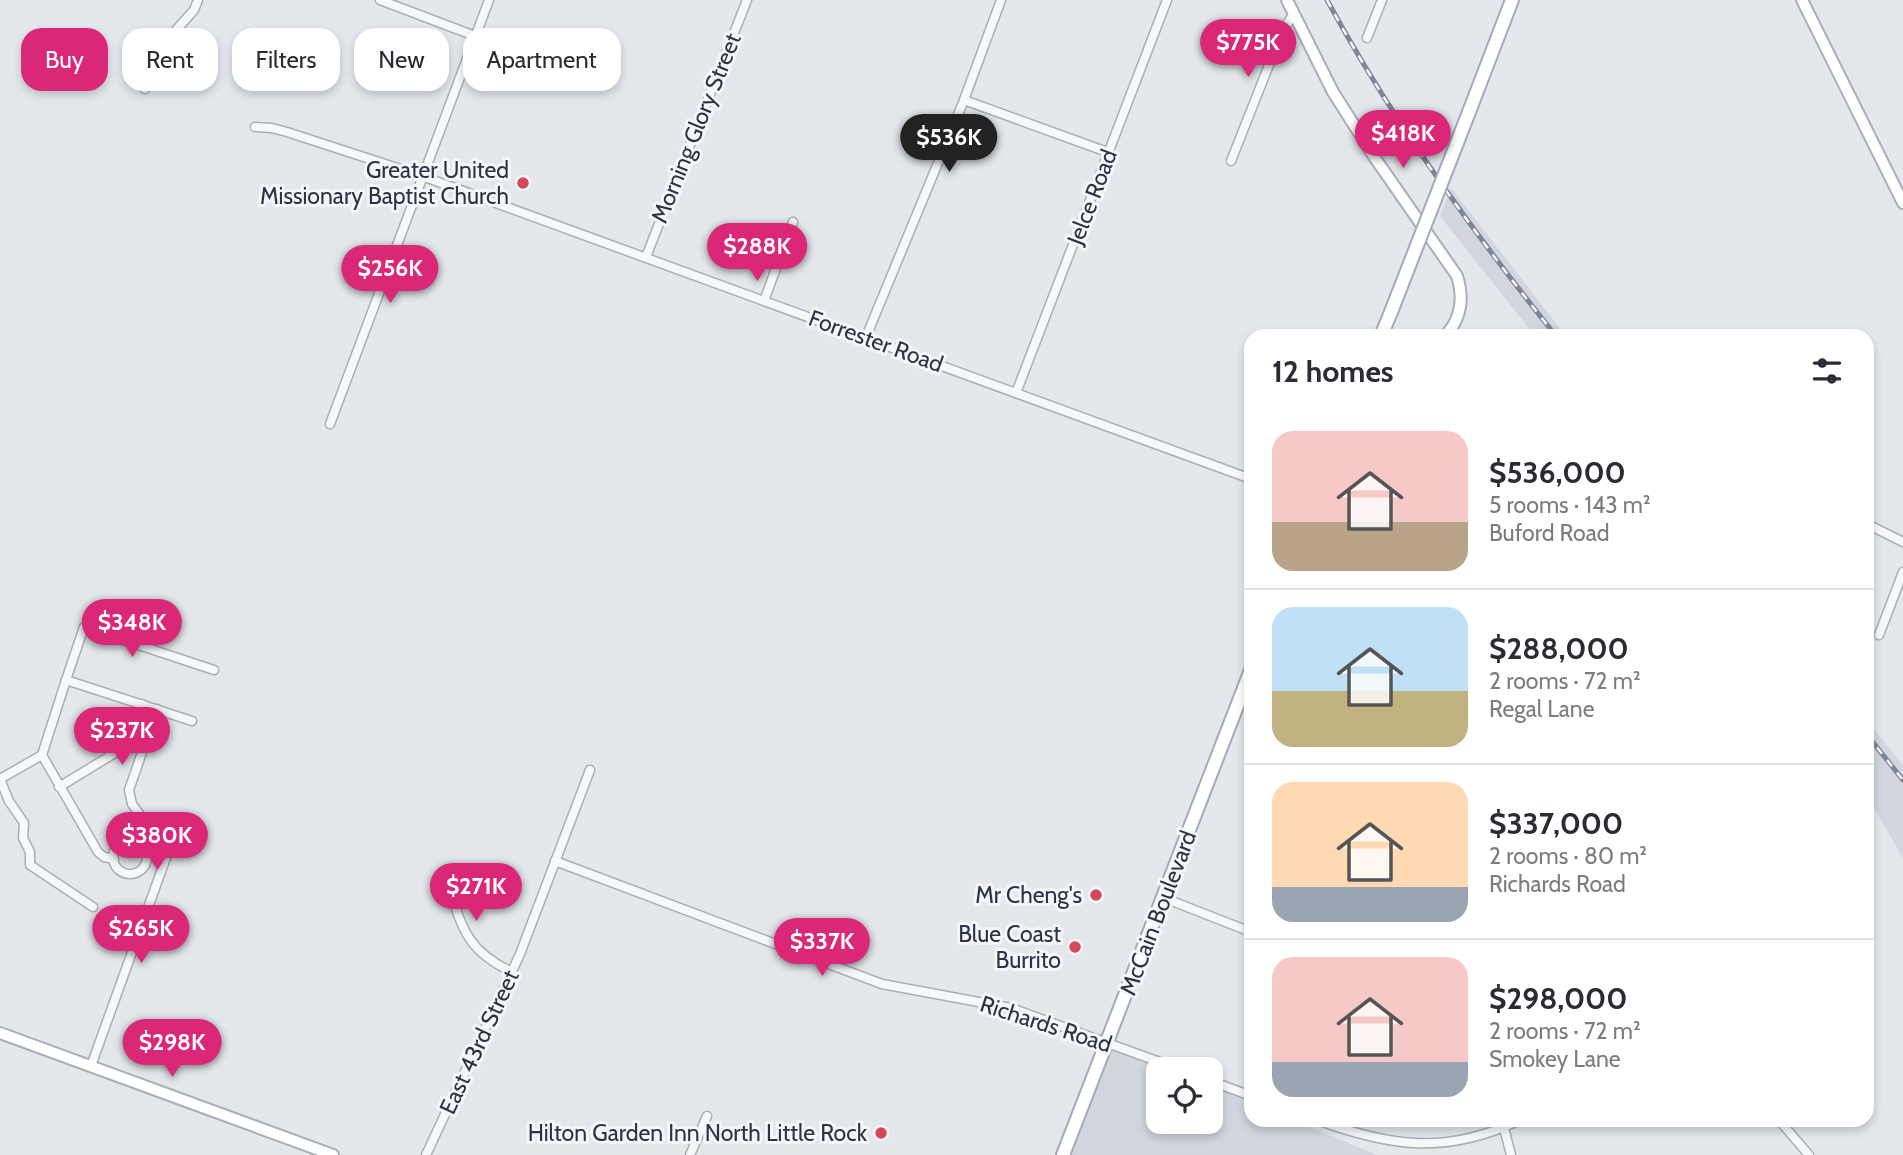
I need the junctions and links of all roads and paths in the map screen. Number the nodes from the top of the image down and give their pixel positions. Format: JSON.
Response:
{"nodes":[{"id":1,"x":198,"y":0,"type":"edge"},
{"id":2,"x":380,"y":0,"type":"edge"},
{"id":3,"x":489,"y":0,"type":"edge"},
{"id":4,"x":747,"y":0,"type":"edge"},
{"id":5,"x":1001,"y":0,"type":"edge"},
{"id":6,"x":1167,"y":0,"type":"edge"},
{"id":7,"x":1287,"y":0,"type":"edge"},
{"id":8,"x":1382,"y":0,"type":"edge"},
{"id":9,"x":1512,"y":0,"type":"edge"},
{"id":10,"x":1802,"y":0,"type":"edge"},
{"id":11,"x":1294,"y":13,"type":"junction"},
{"id":12,"x":178,"y":28,"type":"edge"},
{"id":13,"x":478,"y":28,"type":"edge"},
{"id":14,"x":463,"y":31,"type":"edge"},
{"id":15,"x":1367,"y":38,"type":"dead end"},
{"id":16,"x":463,"y":68,"type":"edge"},
{"id":17,"x":964,"y":100,"type":"junction"},
{"id":18,"x":255,"y":127,"type":"dead end"},
{"id":19,"x":1110,"y":153,"type":"junction"},
{"id":20,"x":1231,"y":161,"type":"dead end"},
{"id":21,"x":422,"y":176,"type":"junction"},
{"id":22,"x":1903,"y":203,"type":"edge"},
{"id":23,"x":793,"y":222,"type":"dead end"},
{"id":24,"x":646,"y":257,"type":"junction"},
{"id":25,"x":764,"y":301,"type":"junction"},
{"id":26,"x":1384,"y":329,"type":"edge"},
{"id":27,"x":1450,"y":329,"type":"edge"},
{"id":28,"x":866,"y":337,"type":"junction"},
{"id":29,"x":1016,"y":393,"type":"junction"},
{"id":30,"x":330,"y":424,"type":"dead end"},
{"id":31,"x":1244,"y":476,"type":"edge"},
{"id":32,"x":1874,"y":528,"type":"edge"},
{"id":33,"x":1903,"y":542,"type":"edge"},
{"id":34,"x":1903,"y":572,"type":"edge"},
{"id":35,"x":1879,"y":635,"type":"dead end"},
{"id":36,"x":214,"y":670,"type":"dead end"},
{"id":37,"x":66,"y":680,"type":"junction"},
{"id":38,"x":1244,"y":688,"type":"edge"},
{"id":39,"x":142,"y":704,"type":"junction"},
{"id":40,"x":157,"y":709,"type":"junction"},
{"id":41,"x":192,"y":721,"type":"dead end"},
{"id":42,"x":42,"y":755,"type":"junction"},
{"id":43,"x":590,"y":770,"type":"dead end"},
{"id":44,"x":0,"y":779,"type":"edge"},
{"id":45,"x":59,"y":788,"type":"junction"},
{"id":46,"x":140,"y":843,"type":"junction"},
{"id":47,"x":167,"y":855,"type":"dead end"},
{"id":48,"x":114,"y":859,"type":"junction"},
{"id":49,"x":145,"y":862,"type":"junction"},
{"id":50,"x":555,"y":862,"type":"junction"},
{"id":51,"x":163,"y":864,"type":"junction"},
{"id":52,"x":160,"y":874,"type":"junction"},
{"id":53,"x":444,"y":874,"type":"dead end"},
{"id":54,"x":1164,"y":898,"type":"junction"},
{"id":55,"x":93,"y":907,"type":"dead end"},
{"id":56,"x":1244,"y":929,"type":"edge"},
{"id":57,"x":512,"y":972,"type":"junction"},
{"id":58,"x":0,"y":1033,"type":"edge"},
{"id":59,"x":1107,"y":1043,"type":"junction"},
{"id":60,"x":1146,"y":1057,"type":"edge"},
{"id":61,"x":91,"y":1066,"type":"junction"},
{"id":62,"x":1223,"y":1086,"type":"edge"},
{"id":63,"x":1244,"y":1093,"type":"edge"},
{"id":64,"x":707,"y":1116,"type":"dead end"},
{"id":65,"x":1337,"y":1127,"type":"edge"},
{"id":66,"x":1785,"y":1127,"type":"edge"},
{"id":67,"x":1504,"y":1128,"type":"joint"},
{"id":68,"x":334,"y":1155,"type":"edge"},
{"id":69,"x":426,"y":1155,"type":"edge"},
{"id":70,"x":690,"y":1155,"type":"edge"},
{"id":71,"x":1063,"y":1155,"type":"edge"},
{"id":72,"x":1511,"y":1155,"type":"edge"},
{"id":73,"x":1809,"y":1155,"type":"edge"}],
"edges":[{"from":1,"to":12,"type":"street"},
{"from":2,"to":14,"type":"street"},
{"from":3,"to":13,"type":"street"},
{"from":4,"to":24,"type":"street","name":"Morning Glory Street"},
{"from":5,"to":17,"type":"street"},
{"from":6,"to":19,"type":"street","name":"Jelce Road"},
{"from":7,"to":11,"type":"street"},
{"from":8,"to":15,"type":"street"},
{"from":9,"to":26,"type":"main road","bridge":true},
{"from":10,"to":22,"type":"street"},
{"from":11,"to":20,"type":"street"},
{"from":11,"to":27,"type":"street"},
{"from":16,"to":21,"type":"street"},
{"from":17,"to":19,"type":"street"},
{"from":17,"to":28,"type":"street"},
{"from":18,"to":21,"type":"street","name":"Forrester Road"},
{"from":19,"to":29,"type":"street","name":"Jelce Road"},
{"from":21,"to":24,"type":"street","name":"Forrester Road"},
{"from":21,"to":30,"type":"street"},
{"from":23,"to":25,"type":"street"},
{"from":24,"to":25,"type":"street","name":"Forrester Road"},
{"from":25,"to":28,"type":"street","name":"Forrester Road"},
{"from":28,"to":29,"type":"street","name":"Forrester Road"},
{"from":29,"to":31,"type":"street","name":"Forrester Road"},
{"from":32,"to":33,"type":"street"},
{"from":34,"to":35,"type":"street"},
{"from":36,"to":37,"type":"street"},
{"from":37,"to":39,"type":"street"},
{"from":37,"to":42,"type":"street"},
{"from":38,"to":54,"type":"main road","name":"McCain Boulevard"},
{"from":39,"to":40,"type":"street"},
{"from":39,"to":45,"type":"street"},
{"from":40,"to":41,"type":"street"},
{"from":40,"to":46,"type":"street"},
{"from":42,"to":44,"type":"street"},
{"from":42,"to":45,"type":"street"},
{"from":43,"to":50,"type":"street","name":"East 43rd Street"},
{"from":44,"to":55,"type":"street"},
{"from":45,"to":48,"type":"street"},
{"from":46,"to":48,"type":"street"},
{"from":46,"to":49,"type":"street"},
{"from":47,"to":51,"type":"street"},
{"from":48,"to":49,"type":"street"},
{"from":49,"to":51,"type":"street"},
{"from":49,"to":52,"type":"street"},
{"from":50,"to":57,"type":"street","name":"East 43rd Street"},
{"from":50,"to":59,"type":"street","name":"Richards Road"},
{"from":51,"to":52,"type":"street"},
{"from":52,"to":61,"type":"street"},
{"from":53,"to":57,"type":"street"},
{"from":54,"to":56,"type":"street"},
{"from":54,"to":59,"type":"main road","name":"McCain Boulevard"},
{"from":57,"to":69,"type":"street","name":"East 43rd Street"},
{"from":58,"to":61,"type":"street"},
{"from":59,"to":60,"type":"street","name":"Richards Road"},
{"from":59,"to":71,"type":"main road","name":"McCain Boulevard"},
{"from":61,"to":68,"type":"street"},
{"from":62,"to":63,"type":"street"},
{"from":64,"to":70,"type":"street"},
{"from":65,"to":67,"type":"street"},
{"from":66,"to":73,"type":"street"},
{"from":67,"to":72,"type":"street"}]}
